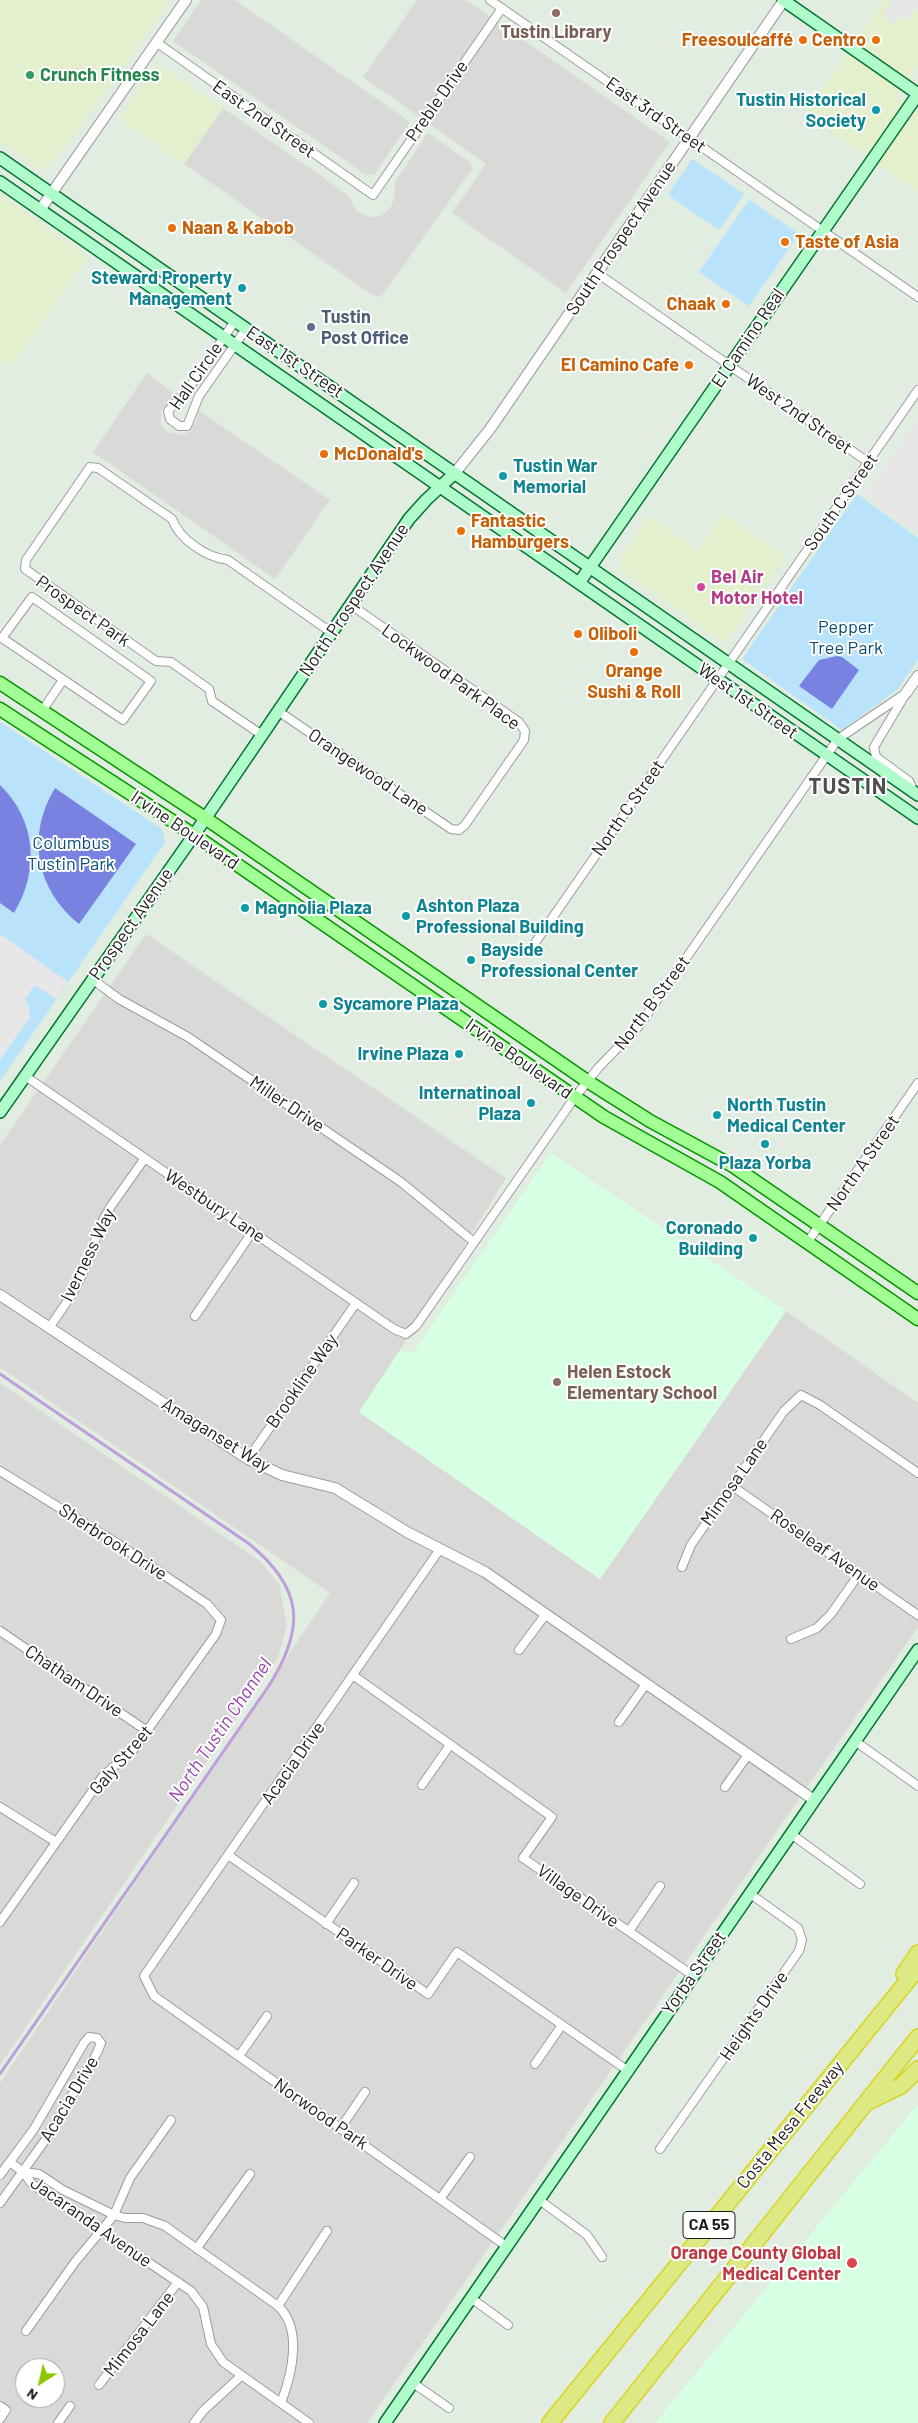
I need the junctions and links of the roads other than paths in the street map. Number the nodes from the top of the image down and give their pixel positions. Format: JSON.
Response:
{"nodes":[{"id":1,"x":186,"y":0,"type":"edge"},
{"id":2,"x":490,"y":0,"type":"edge"},
{"id":3,"x":783,"y":0,"type":"edge"},
{"id":4,"x":502,"y":8,"type":"junction"},
{"id":5,"x":156,"y":42,"type":"junction"},
{"id":6,"x":918,"y":94,"type":"edge"},
{"id":7,"x":690,"y":138,"type":"junction"},
{"id":8,"x":0,"y":158,"type":"edge"},
{"id":9,"x":0,"y":182,"type":"edge"},
{"id":10,"x":51,"y":193,"type":"junction"},
{"id":11,"x":373,"y":194,"type":"joint"},
{"id":12,"x":40,"y":210,"type":"junction"},
{"id":13,"x":822,"y":230,"type":"junction"},
{"id":14,"x":597,"y":273,"type":"junction"},
{"id":15,"x":918,"y":297,"type":"edge"},
{"id":16,"x":234,"y":321,"type":"junction"},
{"id":17,"x":246,"y":329,"type":"junction"},
{"id":18,"x":223,"y":337,"type":"junction"},
{"id":19,"x":235,"y":345,"type":"junction"},
{"id":20,"x":730,"y":365,"type":"junction"},
{"id":21,"x":918,"y":390,"type":"edge"},
{"id":22,"x":868,"y":462,"type":"junction"},
{"id":23,"x":455,"y":473,"type":"junction"},
{"id":24,"x":440,"y":487,"type":"junction"},
{"id":25,"x":590,"y":567,"type":"junction"},
{"id":26,"x":579,"y":583,"type":"junction"},
{"id":27,"x":351,"y":605,"type":"junction"},
{"id":28,"x":332,"y":633,"type":"junction"},
{"id":29,"x":1,"y":638,"type":"edge"},
{"id":30,"x":729,"y":663,"type":"junction"},
{"id":31,"x":918,"y":676,"type":"edge"},
{"id":32,"x":718,"y":679,"type":"junction"},
{"id":33,"x":63,"y":680,"type":"junction"},
{"id":34,"x":0,"y":683,"type":"edge"},
{"id":35,"x":906,"y":694,"type":"junction"},
{"id":36,"x":4,"y":711,"type":"edge"},
{"id":37,"x":42,"y":711,"type":"junction"},
{"id":38,"x":278,"y":711,"type":"junction"},
{"id":39,"x":262,"y":735,"type":"junction"},
{"id":40,"x":838,"y":739,"type":"junction"},
{"id":41,"x":827,"y":755,"type":"junction"},
{"id":42,"x":916,"y":793,"type":"edge"},
{"id":43,"x":205,"y":818,"type":"junction"},
{"id":44,"x":918,"y":818,"type":"edge"},
{"id":45,"x":459,"y":830,"type":"joint"},
{"id":46,"x":194,"y":835,"type":"junction"},
{"id":47,"x":528,"y":953,"type":"dead end"},
{"id":48,"x":92,"y":979,"type":"junction"},
{"id":49,"x":439,"y":979,"type":"junction"},
{"id":50,"x":427,"y":996,"type":"junction"},
{"id":51,"x":25,"y":1076,"type":"junction"},
{"id":52,"x":587,"y":1082,"type":"junction"},
{"id":53,"x":918,"y":1083,"type":"edge"},
{"id":54,"x":575,"y":1097,"type":"junction"},
{"id":55,"x":0,"y":1112,"type":"edge"},
{"id":56,"x":145,"y":1158,"type":"junction"},
{"id":57,"x":820,"y":1226,"type":"junction"},
{"id":58,"x":253,"y":1231,"type":"junction"},
{"id":59,"x":474,"y":1242,"type":"junction"},
{"id":60,"x":807,"y":1243,"type":"junction"},
{"id":61,"x":918,"y":1293,"type":"edge"},
{"id":62,"x":0,"y":1295,"type":"edge"},
{"id":63,"x":356,"y":1303,"type":"junction"},
{"id":64,"x":195,"y":1316,"type":"dead end"},
{"id":65,"x":918,"y":1320,"type":"edge"},
{"id":66,"x":49,"y":1328,"type":"junction"},
{"id":67,"x":406,"y":1334,"type":"joint"},
{"id":68,"x":248,"y":1459,"type":"junction"},
{"id":69,"x":0,"y":1471,"type":"edge"},
{"id":70,"x":918,"y":1473,"type":"edge"},
{"id":71,"x":732,"y":1486,"type":"junction"},
{"id":72,"x":440,"y":1549,"type":"junction"},
{"id":73,"x":682,"y":1567,"type":"dead end"},
{"id":74,"x":860,"y":1574,"type":"junction"},
{"id":75,"x":546,"y":1614,"type":"junction"},
{"id":76,"x":918,"y":1615,"type":"edge"},
{"id":77,"x":221,"y":1620,"type":"joint"},
{"id":78,"x":0,"y":1631,"type":"edge"},
{"id":79,"x":791,"y":1639,"type":"dead end"},
{"id":80,"x":519,"y":1650,"type":"dead end"},
{"id":81,"x":918,"y":1651,"type":"edge"},
{"id":82,"x":354,"y":1676,"type":"junction"},
{"id":83,"x":646,"y":1684,"type":"junction"},
{"id":84,"x":619,"y":1722,"type":"dead end"},
{"id":85,"x":147,"y":1731,"type":"junction"},
{"id":86,"x":855,"y":1741,"type":"junction"},
{"id":87,"x":450,"y":1745,"type":"junction"},
{"id":88,"x":748,"y":1754,"type":"junction"},
{"id":89,"x":422,"y":1785,"type":"dead end"},
{"id":90,"x":725,"y":1786,"type":"dead end"},
{"id":91,"x":918,"y":1786,"type":"edge"},
{"id":92,"x":814,"y":1800,"type":"junction"},
{"id":93,"x":0,"y":1807,"type":"edge"},
{"id":94,"x":791,"y":1834,"type":"junction"},
{"id":95,"x":56,"y":1842,"type":"junction"},
{"id":96,"x":228,"y":1855,"type":"junction"},
{"id":97,"x":354,"y":1883,"type":"dead end"},
{"id":98,"x":860,"y":1884,"type":"dead end"},
{"id":99,"x":660,"y":1886,"type":"dead end"},
{"id":100,"x":749,"y":1894,"type":"junction"},
{"id":101,"x":0,"y":1922,"type":"edge"},
{"id":102,"x":326,"y":1924,"type":"junction"},
{"id":103,"x":629,"y":1931,"type":"junction"},
{"id":104,"x":918,"y":1953,"type":"edge"},
{"id":105,"x":918,"y":1968,"type":"edge"},
{"id":106,"x":692,"y":1975,"type":"junction"},
{"id":107,"x":144,"y":1976,"type":"joint"},
{"id":108,"x":267,"y":2016,"type":"dead end"},
{"id":109,"x":562,"y":2025,"type":"junction"},
{"id":110,"x":869,"y":2028,"type":"junction"},
{"id":111,"x":918,"y":2037,"type":"edge"},
{"id":112,"x":239,"y":2056,"type":"junction"},
{"id":113,"x":535,"y":2064,"type":"dead end"},
{"id":114,"x":918,"y":2068,"type":"edge"},
{"id":115,"x":627,"y":2070,"type":"junction"},
{"id":116,"x":366,"y":2092,"type":"dead end"},
{"id":117,"x":864,"y":2104,"type":"junction"},
{"id":118,"x":171,"y":2120,"type":"dead end"},
{"id":119,"x":340,"y":2129,"type":"junction"},
{"id":120,"x":660,"y":2149,"type":"dead end"},
{"id":121,"x":470,"y":2157,"type":"dead end"},
{"id":122,"x":10,"y":2162,"type":"junction"},
{"id":123,"x":23,"y":2172,"type":"junction"},
{"id":124,"x":250,"y":2174,"type":"dead end"},
{"id":125,"x":0,"y":2175,"type":"edge"},
{"id":126,"x":440,"y":2199,"type":"junction"},
{"id":127,"x":538,"y":2199,"type":"junction"},
{"id":128,"x":0,"y":2203,"type":"edge"},
{"id":129,"x":114,"y":2215,"type":"junction"},
{"id":130,"x":102,"y":2231,"type":"junction"},
{"id":131,"x":327,"y":2231,"type":"dead end"},
{"id":132,"x":506,"y":2246,"type":"junction"},
{"id":133,"x":197,"y":2248,"type":"junction"},
{"id":134,"x":602,"y":2257,"type":"dead end"},
{"id":135,"x":178,"y":2282,"type":"junction"},
{"id":136,"x":470,"y":2298,"type":"junction"},
{"id":137,"x":278,"y":2306,"type":"junction"},
{"id":138,"x":508,"y":2324,"type":"dead end"},
{"id":139,"x":26,"y":2331,"type":"dead end"},
{"id":140,"x":241,"y":2376,"type":"junction"},
{"id":141,"x":413,"y":2383,"type":"junction"},
{"id":142,"x":99,"y":2385,"type":"dead end"},
{"id":143,"x":281,"y":2403,"type":"junction"},
{"id":144,"x":0,"y":2406,"type":"edge"},
{"id":145,"x":70,"y":2406,"type":"dead end"},
{"id":146,"x":449,"y":2408,"type":"dead end"},
{"id":147,"x":0,"y":2419,"type":"edge"},
{"id":148,"x":58,"y":2423,"type":"edge"},
{"id":149,"x":194,"y":2423,"type":"edge"},
{"id":150,"x":309,"y":2423,"type":"edge"},
{"id":151,"x":385,"y":2423,"type":"edge"},
{"id":152,"x":550,"y":2423,"type":"edge"},
{"id":153,"x":612,"y":2423,"type":"edge"}],
"edges":[{"from":1,"to":5,"type":"street"},
{"from":2,"to":4,"type":"street","name":"East 3rd Street"},
{"from":3,"to":6,"type":"main road"},
{"from":3,"to":7,"type":"street","name":"South Prospect Avenue"},
{"from":4,"to":7,"type":"street","name":"East 3rd Street"},
{"from":4,"to":11,"type":"street","name":"Preble Drive"},
{"from":5,"to":10,"type":"street"},
{"from":5,"to":11,"type":"street","name":"East 2nd Street"},
{"from":6,"to":13,"type":"main road","name":"El Camino Real"},
{"from":7,"to":13,"type":"street","name":"East 3rd Street"},
{"from":7,"to":14,"type":"street","name":"South Prospect Avenue"},
{"from":8,"to":10,"type":"main road","name":"East 1st Street"},
{"from":9,"to":12,"type":"main road","name":"East 1st Street"},
{"from":10,"to":12,"type":"street"},
{"from":10,"to":16,"type":"main road","name":"East 1st Street"},
{"from":12,"to":18,"type":"main road","name":"East 1st Street"},
{"from":13,"to":15,"type":"street","name":"East 3rd Street"},
{"from":13,"to":20,"type":"main road","name":"El Camino Real"},
{"from":14,"to":20,"type":"street"},
{"from":14,"to":23,"type":"street","name":"South Prospect Avenue"},
{"from":16,"to":17,"type":"main road","name":"East 1st Street"},
{"from":16,"to":18,"type":"street","name":"Hall Circle"},
{"from":17,"to":19,"type":"street","name":"Hall Circle"},
{"from":17,"to":23,"type":"main road","name":"East 1st Street"},
{"from":18,"to":19,"type":"main road","name":"East 1st Street"},
{"from":18,"to":19,"type":"street","name":"Hall Circle"},
{"from":19,"to":24,"type":"main road","name":"East 1st Street"},
{"from":20,"to":22,"type":"street","name":"West 2nd Street"},
{"from":20,"to":25,"type":"main road","name":"El Camino Real"},
{"from":21,"to":22,"type":"street","name":"South C Street"},
{"from":22,"to":30,"type":"street","name":"South C Street"},
{"from":23,"to":24,"type":"main road","name":"North Prospect Avenue"},
{"from":23,"to":25,"type":"main road","name":"East 1st Street"},
{"from":24,"to":26,"type":"main road","name":"East 1st Street"},
{"from":24,"to":27,"type":"main road","name":"North Prospect Avenue"},
{"from":25,"to":26,"type":"main road","name":"El Camino Real"},
{"from":25,"to":30,"type":"main road","name":"West 1st Street"},
{"from":26,"to":32,"type":"main road","name":"West 1st Street"},
{"from":27,"to":28,"type":"main road","name":"North Prospect Avenue"},
{"from":27,"to":45,"type":"street","name":"Lockwood Park Place"},
{"from":28,"to":38,"type":"main road","name":"North Prospect Avenue"},
{"from":28,"to":39,"type":"street","name":"Prospect Park"},
{"from":29,"to":33,"type":"street"},
{"from":29,"to":33,"type":"street"},
{"from":30,"to":32,"type":"street","name":"North C Street"},
{"from":30,"to":40,"type":"main road","name":"West 1st Street"},
{"from":31,"to":35,"type":"street"},
{"from":32,"to":41,"type":"main road","name":"West 1st Street"},
{"from":32,"to":47,"type":"street","name":"North C Street"},
{"from":33,"to":37,"type":"street"},
{"from":34,"to":37,"type":"main road","name":"Irvine Boulevard"},
{"from":35,"to":40,"type":"street"},
{"from":35,"to":42,"type":"street"},
{"from":36,"to":37,"type":"main road"},
{"from":36,"to":46,"type":"main road","name":"Irvine Boulevard"},
{"from":37,"to":43,"type":"main road","name":"Irvine Boulevard"},
{"from":38,"to":39,"type":"main road","name":"North Prospect Avenue"},
{"from":38,"to":45,"type":"street","name":"Orangewood Lane"},
{"from":39,"to":43,"type":"main road","name":"Prospect Avenue"},
{"from":40,"to":41,"type":"street","name":"North B Street"},
{"from":40,"to":42,"type":"main road","name":"West 1st Street"},
{"from":41,"to":44,"type":"main road","name":"West 1st Street"},
{"from":41,"to":52,"type":"street","name":"North B Street"},
{"from":43,"to":46,"type":"main road","name":"Prospect Avenue"},
{"from":43,"to":49,"type":"main road","name":"Irvine Boulevard"},
{"from":46,"to":48,"type":"main road","name":"Prospect Avenue"},
{"from":46,"to":50,"type":"main road","name":"Irvine Boulevard"},
{"from":48,"to":51,"type":"main road","name":"Prospect Avenue"},
{"from":48,"to":59,"type":"street","name":"Miller Drive"},
{"from":49,"to":50,"type":"main road"},
{"from":49,"to":52,"type":"main road","name":"Irvine Boulevard"},
{"from":50,"to":54,"type":"main road","name":"Irvine Boulevard"},
{"from":51,"to":55,"type":"main road","name":"Prospect Avenue"},
{"from":51,"to":56,"type":"street","name":"Westbury Lane"},
{"from":52,"to":54,"type":"street","name":"North B Street"},
{"from":52,"to":57,"type":"main road","name":"Irvine Boulevard"},
{"from":53,"to":57,"type":"street","name":"North A Street"},
{"from":54,"to":59,"type":"street","name":"North B Street"},
{"from":54,"to":60,"type":"main road","name":"Irvine Boulevard"},
{"from":56,"to":58,"type":"street","name":"Westbury Lane"},
{"from":56,"to":66,"type":"street","name":"Iverness Way"},
{"from":57,"to":60,"type":"street","name":"North A Street"},
{"from":57,"to":61,"type":"main road","name":"Irvine Boulevard"},
{"from":58,"to":63,"type":"street","name":"Westbury Lane"},
{"from":58,"to":64,"type":"street"},
{"from":59,"to":67,"type":"street","name":"North B Street"},
{"from":60,"to":65,"type":"main road","name":"Irvine Boulevard"},
{"from":62,"to":66,"type":"street","name":"Amaganset Way"},
{"from":63,"to":67,"type":"street","name":"Westbury Lane"},
{"from":63,"to":68,"type":"street","name":"Brookline Way"},
{"from":66,"to":68,"type":"street","name":"Amaganset Way"},
{"from":68,"to":72,"type":"street","name":"Amaganset Way"},
{"from":69,"to":77,"type":"street","name":"Sherbrook Drive"},
{"from":70,"to":71,"type":"street","name":"Mimosa Lane"},
{"from":71,"to":73,"type":"street","name":"Mimosa Lane"},
{"from":71,"to":74,"type":"street","name":"Roseleaf Avenue"},
{"from":72,"to":75,"type":"street","name":"Amaganset Way"},
{"from":72,"to":82,"type":"street","name":"Acacia Drive"},
{"from":74,"to":76,"type":"street","name":"Roseleaf Avenue"},
{"from":74,"to":79,"type":"street"},
{"from":75,"to":80,"type":"street"},
{"from":75,"to":83,"type":"street","name":"Amaganset Way"},
{"from":77,"to":85,"type":"street","name":"Galy Street"},
{"from":78,"to":85,"type":"street","name":"Chatham Drive"},
{"from":81,"to":86,"type":"main road","name":"Yorba Street"},
{"from":82,"to":87,"type":"street","name":"Village Drive"},
{"from":82,"to":96,"type":"street","name":"Acacia Drive"},
{"from":83,"to":84,"type":"street"},
{"from":83,"to":88,"type":"street","name":"Amaganset Way"},
{"from":85,"to":95,"type":"street","name":"Galy Street"},
{"from":86,"to":91,"type":"street"},
{"from":86,"to":92,"type":"main road","name":"Yorba Street"},
{"from":87,"to":89,"type":"street"},
{"from":87,"to":103,"type":"street","name":"Village Drive"},
{"from":88,"to":90,"type":"street"},
{"from":88,"to":92,"type":"street","name":"Amaganset Way"},
{"from":92,"to":94,"type":"main road","name":"Yorba Street"},
{"from":93,"to":95,"type":"street"},
{"from":94,"to":98,"type":"street"},
{"from":94,"to":100,"type":"main road","name":"Yorba Street"},
{"from":95,"to":101,"type":"street","name":"Galy Street"},
{"from":96,"to":102,"type":"street","name":"Parker Drive"},
{"from":96,"to":107,"type":"street","name":"Acacia Drive"},
{"from":97,"to":102,"type":"street","name":"Parker Drive"},
{"from":99,"to":103,"type":"street","name":"Village Drive"},
{"from":100,"to":106,"type":"main road","name":"Yorba Street"},
{"from":100,"to":120,"type":"street","name":"Heights Drive"},
{"from":102,"to":109,"type":"street","name":"Parker Drive"},
{"from":103,"to":106,"type":"street","name":"Village Drive"},
{"from":104,"to":110,"type":"highway"},
{"from":105,"to":110,"type":"highway","name":"Costa Mesa Freeway","number":"CA 55"},
{"from":106,"to":115,"type":"main road","name":"Yorba Street"},
{"from":107,"to":112,"type":"street","name":"Norwood Park"},
{"from":108,"to":112,"type":"street"},
{"from":109,"to":113,"type":"street"},
{"from":109,"to":115,"type":"street","name":"Parker Drive"},
{"from":110,"to":152,"type":"highway","name":"Costa Mesa Freeway","number":"CA 55"},
{"from":111,"to":117,"type":"highway","number":"CA 55"},
{"from":112,"to":119,"type":"street","name":"Norwood Park"},
{"from":114,"to":117,"type":"highway"},
{"from":115,"to":127,"type":"main road","name":"Yorba Street"},
{"from":116,"to":119,"type":"street"},
{"from":117,"to":153,"type":"highway","number":"CA 55"},
{"from":118,"to":129,"type":"street"},
{"from":119,"to":126,"type":"street","name":"Norwood Park"},
{"from":121,"to":126,"type":"street"},
{"from":122,"to":123,"type":"street"},
{"from":122,"to":123,"type":"street","name":"Acacia Drive"},
{"from":122,"to":125,"type":"street","name":"Acacia Drive"},
{"from":123,"to":128,"type":"street","name":"Acacia Drive"},
{"from":123,"to":129,"type":"street","name":"Jacaranda Avenue"},
{"from":123,"to":130,"type":"street","name":"Jacaranda Avenue"},
{"from":124,"to":133,"type":"street"},
{"from":126,"to":132,"type":"street","name":"Norwood Park"},
{"from":127,"to":132,"type":"main road","name":"Yorba Street"},
{"from":127,"to":134,"type":"street"},
{"from":129,"to":130,"type":"street"},
{"from":129,"to":133,"type":"street","name":"Jacaranda Avenue"},
{"from":130,"to":135,"type":"street","name":"Jacaranda Avenue"},
{"from":130,"to":139,"type":"street"},
{"from":131,"to":137,"type":"street"},
{"from":132,"to":136,"type":"main road","name":"Yorba Street"},
{"from":133,"to":137,"type":"street","name":"Jacaranda Avenue"},
{"from":135,"to":140,"type":"street","name":"Jacaranda Avenue"},
{"from":135,"to":142,"type":"street","name":"Mimosa Lane"},
{"from":136,"to":138,"type":"street"},
{"from":136,"to":141,"type":"main road","name":"Yorba Street"},
{"from":137,"to":143,"type":"street","name":"Jacaranda Avenue"},
{"from":140,"to":143,"type":"street","name":"Jacaranda Avenue"},
{"from":140,"to":149,"type":"street"},
{"from":141,"to":146,"type":"street"},
{"from":141,"to":151,"type":"main road","name":"Yorba Street"},
{"from":143,"to":150,"type":"street","name":"Jacaranda Avenue"},
{"from":144,"to":147,"type":"street"},
{"from":145,"to":148,"type":"street"}]}
